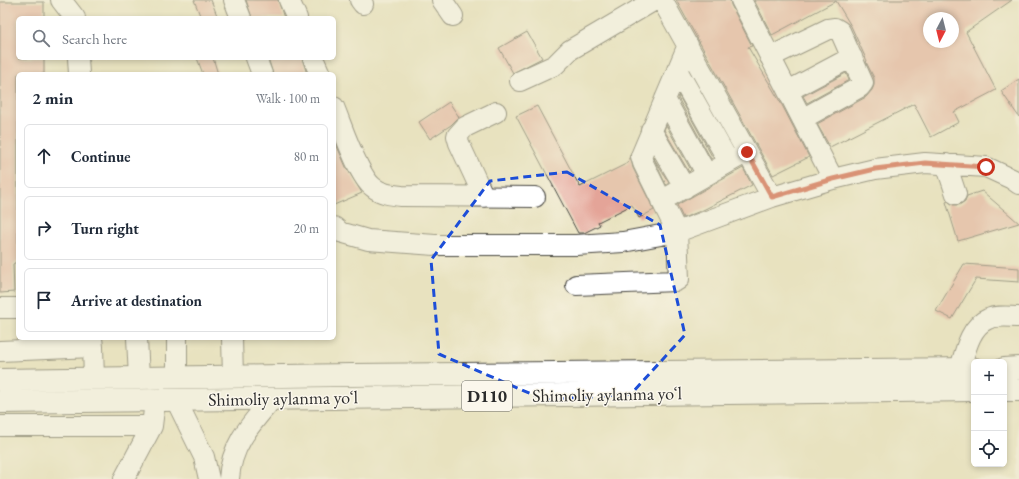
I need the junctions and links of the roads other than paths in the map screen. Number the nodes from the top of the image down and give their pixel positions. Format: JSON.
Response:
{"nodes":[{"id":1,"x":61,"y":0,"type":"edge"},
{"id":2,"x":234,"y":0,"type":"edge"},
{"id":3,"x":289,"y":0,"type":"edge"},
{"id":4,"x":654,"y":0,"type":"edge"},
{"id":5,"x":662,"y":0,"type":"edge"},
{"id":6,"x":741,"y":0,"type":"edge"},
{"id":7,"x":73,"y":16,"type":"edge"},
{"id":8,"x":240,"y":16,"type":"edge"},
{"id":9,"x":296,"y":16,"type":"edge"},
{"id":10,"x":688,"y":44,"type":"junction"},
{"id":11,"x":770,"y":57,"type":"junction"},
{"id":12,"x":852,"y":57,"type":"junction"},
{"id":13,"x":78,"y":60,"type":"edge"},
{"id":14,"x":257,"y":60,"type":"edge"},
{"id":15,"x":315,"y":60,"type":"edge"},
{"id":16,"x":677,"y":70,"type":"junction"},
{"id":17,"x":79,"y":72,"type":"edge"},
{"id":18,"x":261,"y":72,"type":"edge"},
{"id":19,"x":319,"y":72,"type":"edge"},
{"id":20,"x":520,"y":81,"type":"dead end"},
{"id":21,"x":788,"y":91,"type":"junction"},
{"id":22,"x":665,"y":99,"type":"junction"},
{"id":23,"x":336,"y":112,"type":"edge"},
{"id":24,"x":496,"y":112,"type":"dead end"},
{"id":25,"x":802,"y":119,"type":"junction"},
{"id":26,"x":651,"y":130,"type":"junction"},
{"id":27,"x":747,"y":152,"type":"junction"},
{"id":28,"x":728,"y":162,"type":"junction"},
{"id":29,"x":946,"y":164,"type":"junction"},
{"id":30,"x":707,"y":175,"type":"junction"},
{"id":31,"x":833,"y":179,"type":"junction"},
{"id":32,"x":1019,"y":184,"type":"edge"},
{"id":33,"x":685,"y":188,"type":"junction"},
{"id":34,"x":956,"y":194,"type":"dead end"},
{"id":35,"x":484,"y":197,"type":"junction"},
{"id":36,"x":535,"y":197,"type":"dead end"},
{"id":37,"x":772,"y":197,"type":"junction"},
{"id":38,"x":661,"y":201,"type":"junction"},
{"id":39,"x":336,"y":229,"type":"edge"},
{"id":40,"x":677,"y":232,"type":"junction"},
{"id":41,"x":576,"y":285,"type":"dead end"},
{"id":42,"x":0,"y":308,"type":"edge"},
{"id":43,"x":16,"y":308,"type":"edge"},
{"id":44,"x":1019,"y":317,"type":"edge"},
{"id":45,"x":137,"y":340,"type":"edge"},
{"id":46,"x":177,"y":340,"type":"edge"},
{"id":47,"x":232,"y":340,"type":"edge"},
{"id":48,"x":92,"y":343,"type":"edge"},
{"id":49,"x":0,"y":351,"type":"edge"},
{"id":50,"x":1019,"y":368,"type":"edge"},
{"id":51,"x":967,"y":369,"type":"edge"},
{"id":52,"x":1007,"y":369,"type":"edge"},
{"id":53,"x":430,"y":374,"type":"junction"},
{"id":54,"x":233,"y":377,"type":"junction"},
{"id":55,"x":139,"y":378,"type":"junction"},
{"id":56,"x":177,"y":378,"type":"junction"},
{"id":57,"x":94,"y":379,"type":"junction"},
{"id":58,"x":0,"y":380,"type":"edge"},
{"id":59,"x":971,"y":390,"type":"edge"},
{"id":60,"x":1007,"y":390,"type":"edge"},
{"id":61,"x":1019,"y":390,"type":"edge"},
{"id":62,"x":430,"y":396,"type":"junction"},
{"id":63,"x":273,"y":398,"type":"junction"},
{"id":64,"x":176,"y":400,"type":"junction"},
{"id":65,"x":155,"y":401,"type":"junction"},
{"id":66,"x":0,"y":402,"type":"edge"},
{"id":67,"x":0,"y":426,"type":"edge"},
{"id":68,"x":152,"y":426,"type":"junction"},
{"id":69,"x":124,"y":479,"type":"edge"},
{"id":70,"x":209,"y":479,"type":"edge"},
{"id":71,"x":229,"y":479,"type":"edge"}],
"edges":[{"from":1,"to":7,"type":"street"},
{"from":2,"to":8,"type":"street"},
{"from":3,"to":9,"type":"street"},
{"from":4,"to":20,"type":"street"},
{"from":5,"to":10,"type":"street"},
{"from":6,"to":11,"type":"street"},
{"from":10,"to":16,"type":"street"},
{"from":10,"to":27,"type":"street"},
{"from":11,"to":12,"type":"street"},
{"from":11,"to":21,"type":"street"},
{"from":12,"to":21,"type":"street"},
{"from":12,"to":25,"type":"street"},
{"from":13,"to":17,"type":"street"},
{"from":14,"to":18,"type":"street"},
{"from":15,"to":19,"type":"street"},
{"from":16,"to":22,"type":"street"},
{"from":16,"to":28,"type":"street"},
{"from":21,"to":25,"type":"street"},
{"from":22,"to":26,"type":"street"},
{"from":22,"to":30,"type":"street"},
{"from":23,"to":35,"type":"street"},
{"from":24,"to":35,"type":"street"},
{"from":25,"to":31,"type":"street"},
{"from":26,"to":33,"type":"street"},
{"from":26,"to":38,"type":"street"},
{"from":27,"to":28,"type":"street"},
{"from":27,"to":37,"type":"street"},
{"from":28,"to":30,"type":"street"},
{"from":29,"to":31,"type":"street"},
{"from":29,"to":32,"type":"street"},
{"from":29,"to":34,"type":"street"},
{"from":30,"to":33,"type":"street"},
{"from":31,"to":37,"type":"street"},
{"from":33,"to":38,"type":"street"},
{"from":35,"to":36,"type":"street"},
{"from":37,"to":40,"type":"street"},
{"from":38,"to":40,"type":"street"},
{"from":39,"to":40,"type":"street"},
{"from":40,"to":41,"type":"street"},
{"from":42,"to":43,"type":"street"},
{"from":44,"to":51,"type":"street"},
{"from":45,"to":55,"type":"street"},
{"from":46,"to":56,"type":"street"},
{"from":47,"to":54,"type":"street"},
{"from":48,"to":49,"type":"street"},
{"from":48,"to":57,"type":"street"},
{"from":50,"to":52,"type":"main road"},
{"from":51,"to":53,"type":"main road","name":"Shimoliy aylanma yoʻl","number":"D110"},
{"from":53,"to":54,"type":"main road","name":"Shimoliy aylanma yoʻl","number":"D110"},
{"from":53,"to":62,"type":"main road"},
{"from":54,"to":56,"type":"main road","name":"Shimoliy aylanma yoʻl","number":"D110"},
{"from":55,"to":56,"type":"main road","name":"Shimoliy aylanma yoʻl","number":"D110"},
{"from":55,"to":57,"type":"main road","name":"Shimoliy aylanma yoʻl","number":"D110"},
{"from":57,"to":58,"type":"main road","name":"Shimoliy aylanma yoʻl","number":"D110"},
{"from":59,"to":62,"type":"main road","name":"Shimoliy aylanma yoʻl","number":"D110"},
{"from":60,"to":61,"type":"main road"},
{"from":62,"to":63,"type":"main road","name":"Shimoliy aylanma yoʻl","number":"D110"},
{"from":63,"to":64,"type":"main road","name":"Shimoliy aylanma yoʻl","number":"D110"},
{"from":63,"to":71,"type":"street"},
{"from":64,"to":65,"type":"main road","name":"Shimoliy aylanma yoʻl","number":"D110"},
{"from":64,"to":70,"type":"street"},
{"from":65,"to":66,"type":"main road","name":"Shimoliy aylanma yoʻl","number":"D110"},
{"from":65,"to":68,"type":"street"},
{"from":67,"to":68,"type":"street"},
{"from":68,"to":69,"type":"street"}]}
